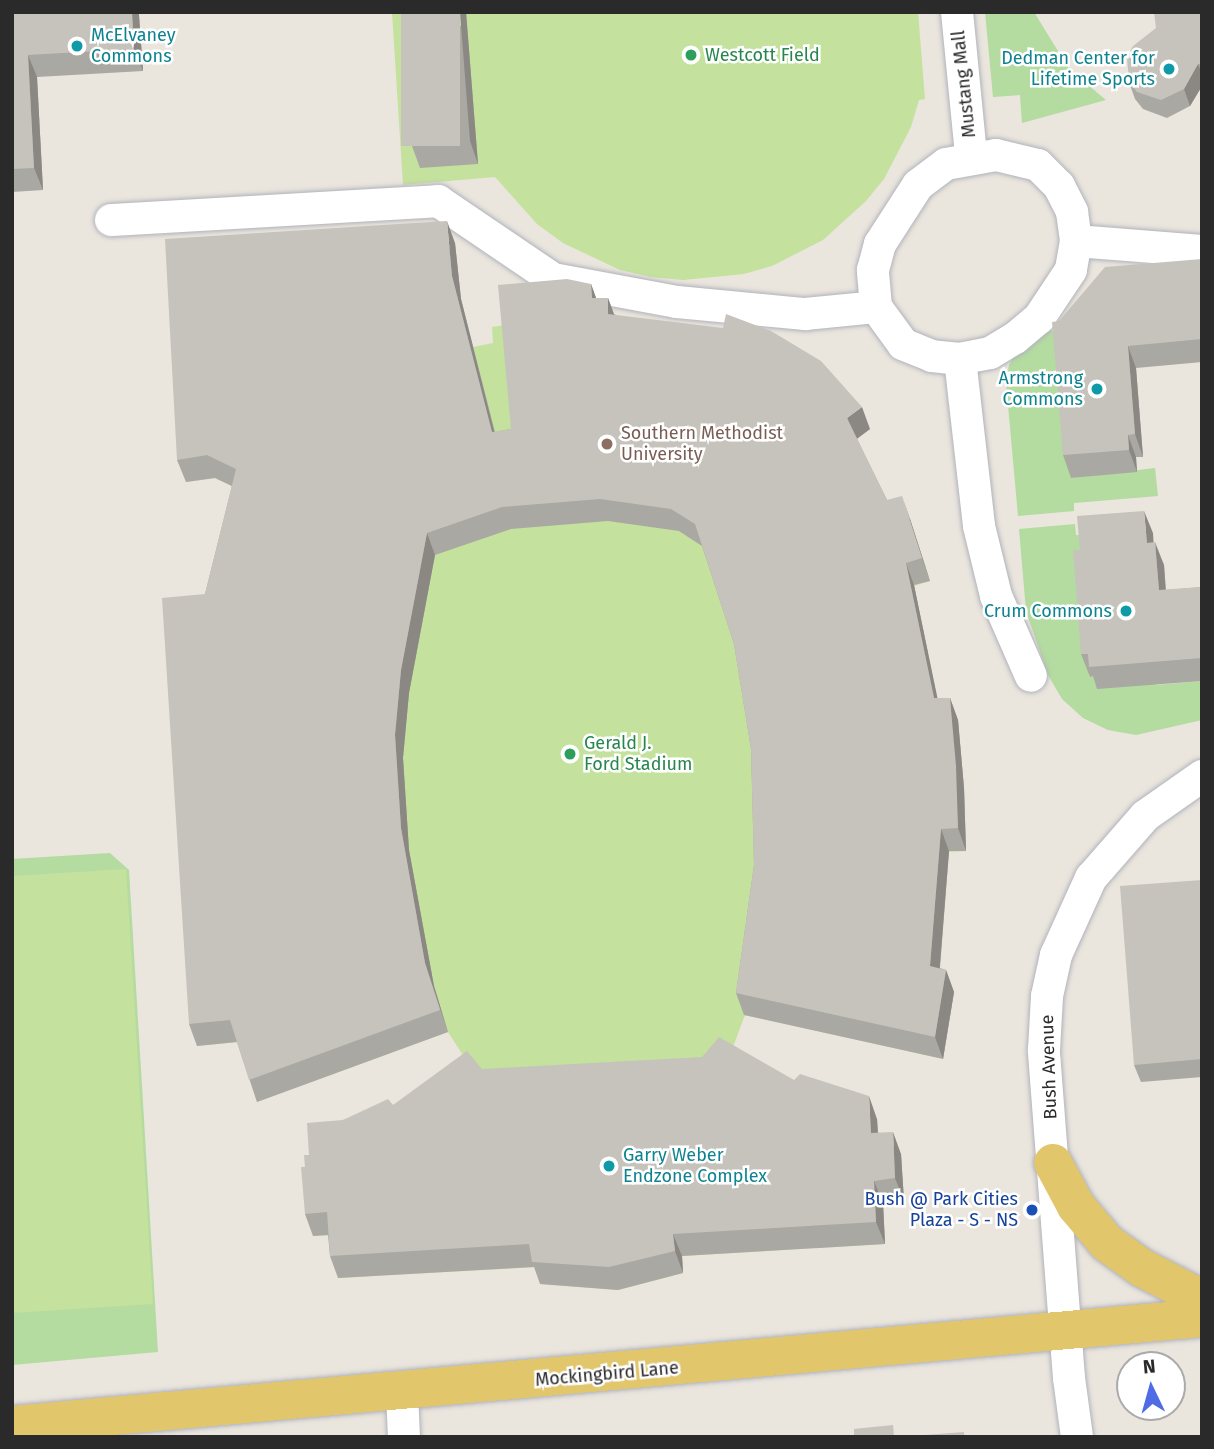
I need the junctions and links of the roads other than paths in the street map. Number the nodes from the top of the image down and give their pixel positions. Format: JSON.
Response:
{"nodes":[{"id":1,"x":957,"y":12,"type":"edge"},
{"id":2,"x":971,"y":156,"type":"junction"},
{"id":3,"x":111,"y":220,"type":"dead end"},
{"id":4,"x":1076,"y":241,"type":"junction"},
{"id":5,"x":1202,"y":251,"type":"edge"},
{"id":6,"x":876,"y":307,"type":"junction"},
{"id":7,"x":960,"y":359,"type":"junction"},
{"id":8,"x":1031,"y":676,"type":"dead end"},
{"id":9,"x":1202,"y":776,"type":"edge"},
{"id":10,"x":1053,"y":1163,"type":"junction"},
{"id":11,"x":1202,"y":1299,"type":"edge"},
{"id":12,"x":1202,"y":1318,"type":"edge"},
{"id":13,"x":1066,"y":1331,"type":"junction"},
{"id":14,"x":402,"y":1392,"type":"junction"},
{"id":15,"x":12,"y":1425,"type":"edge"},
{"id":16,"x":404,"y":1437,"type":"edge"},
{"id":17,"x":1077,"y":1437,"type":"edge"}],
"edges":[{"from":1,"to":2,"type":"street","name":"Mustang Mall"},
{"from":2,"to":4,"type":"street"},
{"from":2,"to":6,"type":"street"},
{"from":3,"to":6,"type":"street"},
{"from":4,"to":5,"type":"street"},
{"from":4,"to":7,"type":"street"},
{"from":6,"to":7,"type":"street"},
{"from":7,"to":8,"type":"street"},
{"from":9,"to":10,"type":"street","name":"Bush Avenue"},
{"from":10,"to":11,"type":"main road"},
{"from":10,"to":13,"type":"street","name":"Bush Avenue"},
{"from":12,"to":13,"type":"main road","name":"Mockingbird Lane"},
{"from":13,"to":14,"type":"main road","name":"Mockingbird Lane"},
{"from":13,"to":17,"type":"street","name":"Bush Avenue"},
{"from":14,"to":15,"type":"main road","name":"Mockingbird Lane"},
{"from":14,"to":16,"type":"street"}]}
